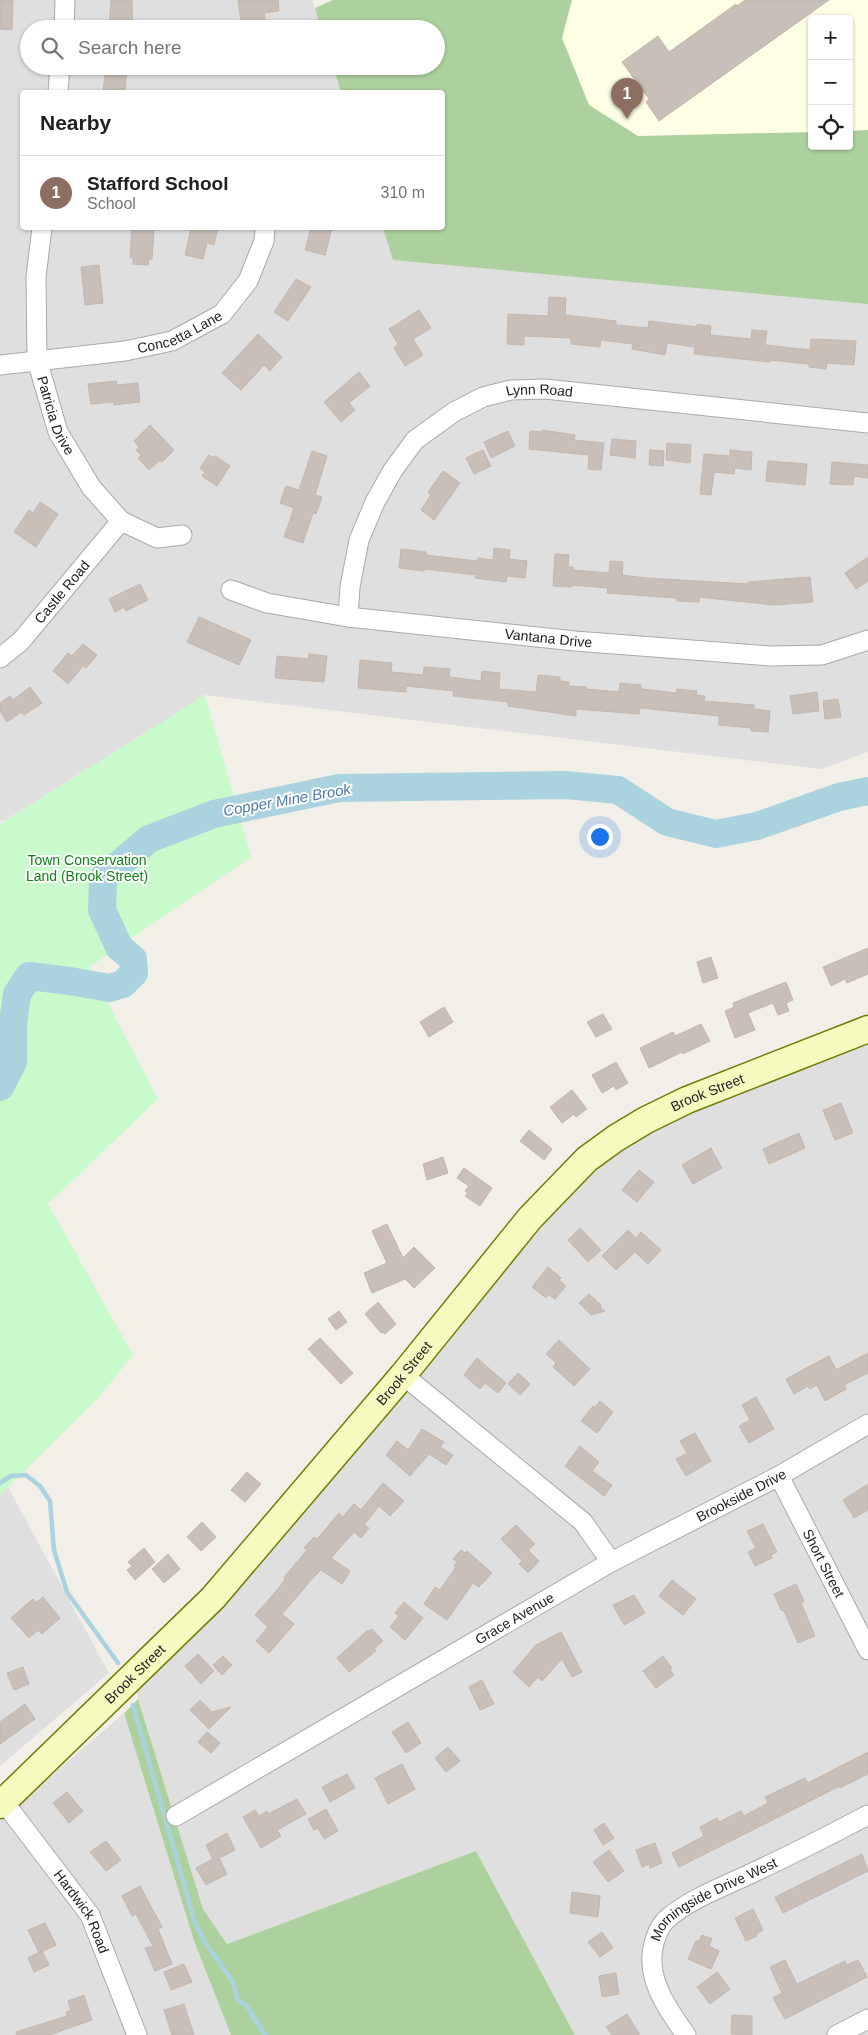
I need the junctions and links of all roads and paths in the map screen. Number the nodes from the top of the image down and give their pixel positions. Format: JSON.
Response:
{"nodes":[{"id":1,"x":65,"y":0,"type":"edge"},
{"id":2,"x":64,"y":20,"type":"edge"},
{"id":3,"x":59,"y":75,"type":"edge"},
{"id":4,"x":58,"y":90,"type":"edge"},
{"id":5,"x":42,"y":230,"type":"edge"},
{"id":6,"x":264,"y":230,"type":"edge"},
{"id":7,"x":37,"y":360,"type":"junction"},
{"id":8,"x":0,"y":365,"type":"edge"},
{"id":9,"x":868,"y":423,"type":"edge"},
{"id":10,"x":121,"y":522,"type":"junction"},
{"id":11,"x":182,"y":535,"type":"dead end"},
{"id":12,"x":231,"y":590,"type":"dead end"},
{"id":13,"x":348,"y":617,"type":"junction"},
{"id":14,"x":868,"y":640,"type":"edge"},
{"id":15,"x":0,"y":658,"type":"edge"},
{"id":16,"x":868,"y":1029,"type":"edge"},
{"id":17,"x":404,"y":1374,"type":"junction"},
{"id":18,"x":868,"y":1424,"type":"edge"},
{"id":19,"x":779,"y":1476,"type":"junction"},
{"id":20,"x":611,"y":1562,"type":"junction"},
{"id":21,"x":868,"y":1650,"type":"edge"},
{"id":22,"x":2,"y":1804,"type":"edge"},
{"id":23,"x":868,"y":1815,"type":"edge"},
{"id":24,"x":176,"y":1816,"type":"dead end"},
{"id":25,"x":868,"y":2019,"type":"edge"},
{"id":26,"x":137,"y":2035,"type":"edge"},
{"id":27,"x":686,"y":2035,"type":"edge"},
{"id":28,"x":837,"y":2035,"type":"edge"}],
"edges":[{"from":1,"to":2,"type":"street"},
{"from":3,"to":4,"type":"street"},
{"from":5,"to":7,"type":"street","name":"Patricia Drive"},
{"from":6,"to":7,"type":"street","name":"Concetta Lane"},
{"from":7,"to":8,"type":"street","name":"Concetta Lane"},
{"from":7,"to":10,"type":"street","name":"Patricia Drive"},
{"from":9,"to":13,"type":"street","name":"Lynn Road"},
{"from":10,"to":11,"type":"street","name":"Patricia Drive"},
{"from":10,"to":15,"type":"street","name":"Castle Road"},
{"from":12,"to":13,"type":"street","name":"Vantana Drive"},
{"from":13,"to":14,"type":"street","name":"Vantana Drive"},
{"from":16,"to":17,"type":"street","name":"Brook Street"},
{"from":17,"to":20,"type":"street"},
{"from":17,"to":22,"type":"street","name":"Brook Street"},
{"from":18,"to":19,"type":"street","name":"Brookside Drive"},
{"from":19,"to":20,"type":"street","name":"Brookside Drive"},
{"from":19,"to":21,"type":"street","name":"Short Street"},
{"from":20,"to":24,"type":"street","name":"Grace Avenue"},
{"from":22,"to":26,"type":"street","name":"Hardwick Road"},
{"from":23,"to":27,"type":"street","name":"Morningside Drive West"},
{"from":25,"to":28,"type":"street"}]}
